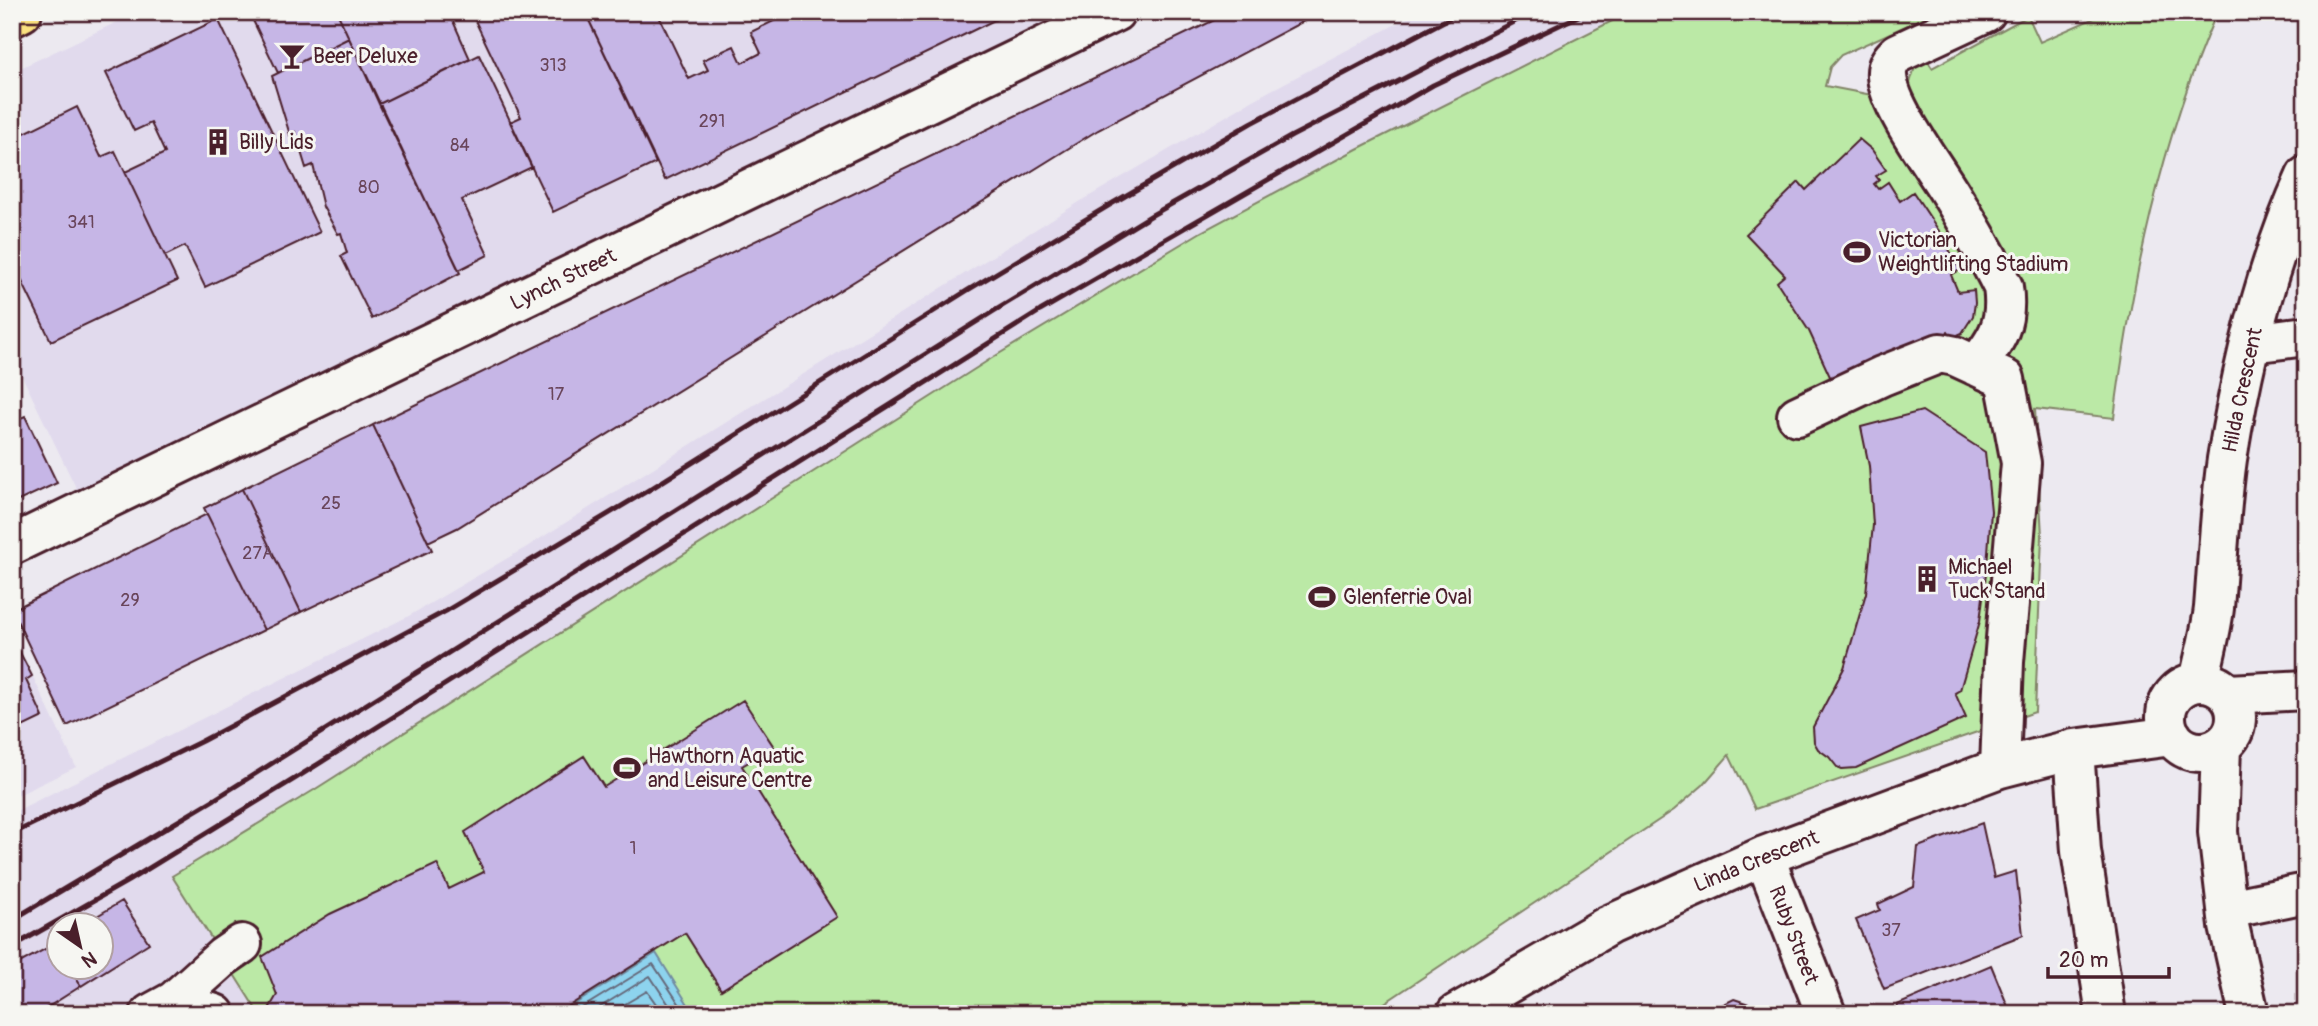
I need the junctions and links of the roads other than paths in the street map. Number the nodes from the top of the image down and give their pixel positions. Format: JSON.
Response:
{"nodes":[{"id":1,"x":22,"y":12,"type":"edge"},
{"id":2,"x":1115,"y":12,"type":"edge"},
{"id":3,"x":1986,"y":12,"type":"edge"},
{"id":4,"x":12,"y":17,"type":"edge"},
{"id":5,"x":2306,"y":176,"type":"edge"},
{"id":6,"x":2306,"y":336,"type":"edge"},
{"id":7,"x":2251,"y":343,"type":"junction"},
{"id":8,"x":1976,"y":366,"type":"junction"},
{"id":9,"x":1797,"y":416,"type":"dead end"},
{"id":10,"x":12,"y":545,"type":"edge"},
{"id":11,"x":2306,"y":690,"type":"edge"},
{"id":12,"x":2306,"y":701,"type":"edge"},
{"id":13,"x":2205,"y":716,"type":"junction"},
{"id":14,"x":2074,"y":748,"type":"junction"},
{"id":15,"x":2000,"y":768,"type":"junction"},
{"id":16,"x":1764,"y":856,"type":"junction"},
{"id":17,"x":2306,"y":893,"type":"edge"},
{"id":18,"x":2228,"y":909,"type":"junction"},
{"id":19,"x":242,"y":944,"type":"dead end"},
{"id":20,"x":162,"y":1007,"type":"edge"},
{"id":21,"x":215,"y":1014,"type":"edge"},
{"id":22,"x":1456,"y":1014,"type":"edge"},
{"id":23,"x":1826,"y":1014,"type":"edge"},
{"id":24,"x":2106,"y":1014,"type":"edge"},
{"id":25,"x":2249,"y":1014,"type":"edge"}],
"edges":[{"from":1,"to":4,"type":"main road"},
{"from":2,"to":10,"type":"street","name":"Lynch Street"},
{"from":3,"to":8,"type":"street"},
{"from":5,"to":7,"type":"street","name":"Hilda Crescent"},
{"from":6,"to":7,"type":"street"},
{"from":7,"to":13,"type":"street","name":"Hilda Crescent"},
{"from":8,"to":9,"type":"street"},
{"from":8,"to":15,"type":"street"},
{"from":11,"to":13,"type":"street","name":"Linda Crescent"},
{"from":12,"to":13,"type":"street","name":"Linda Crescent"},
{"from":13,"to":14,"type":"street","name":"Linda Crescent"},
{"from":13,"to":18,"type":"street","name":"Hilda Crescent"},
{"from":14,"to":15,"type":"street","name":"Linda Crescent"},
{"from":14,"to":24,"type":"street"},
{"from":15,"to":16,"type":"street","name":"Linda Crescent"},
{"from":16,"to":22,"type":"street","name":"Linda Crescent"},
{"from":16,"to":23,"type":"street","name":"Ruby Street"},
{"from":17,"to":18,"type":"street"},
{"from":18,"to":25,"type":"street","name":"Hilda Crescent"},
{"from":19,"to":20,"type":"street"},
{"from":20,"to":21,"type":"street"}]}
